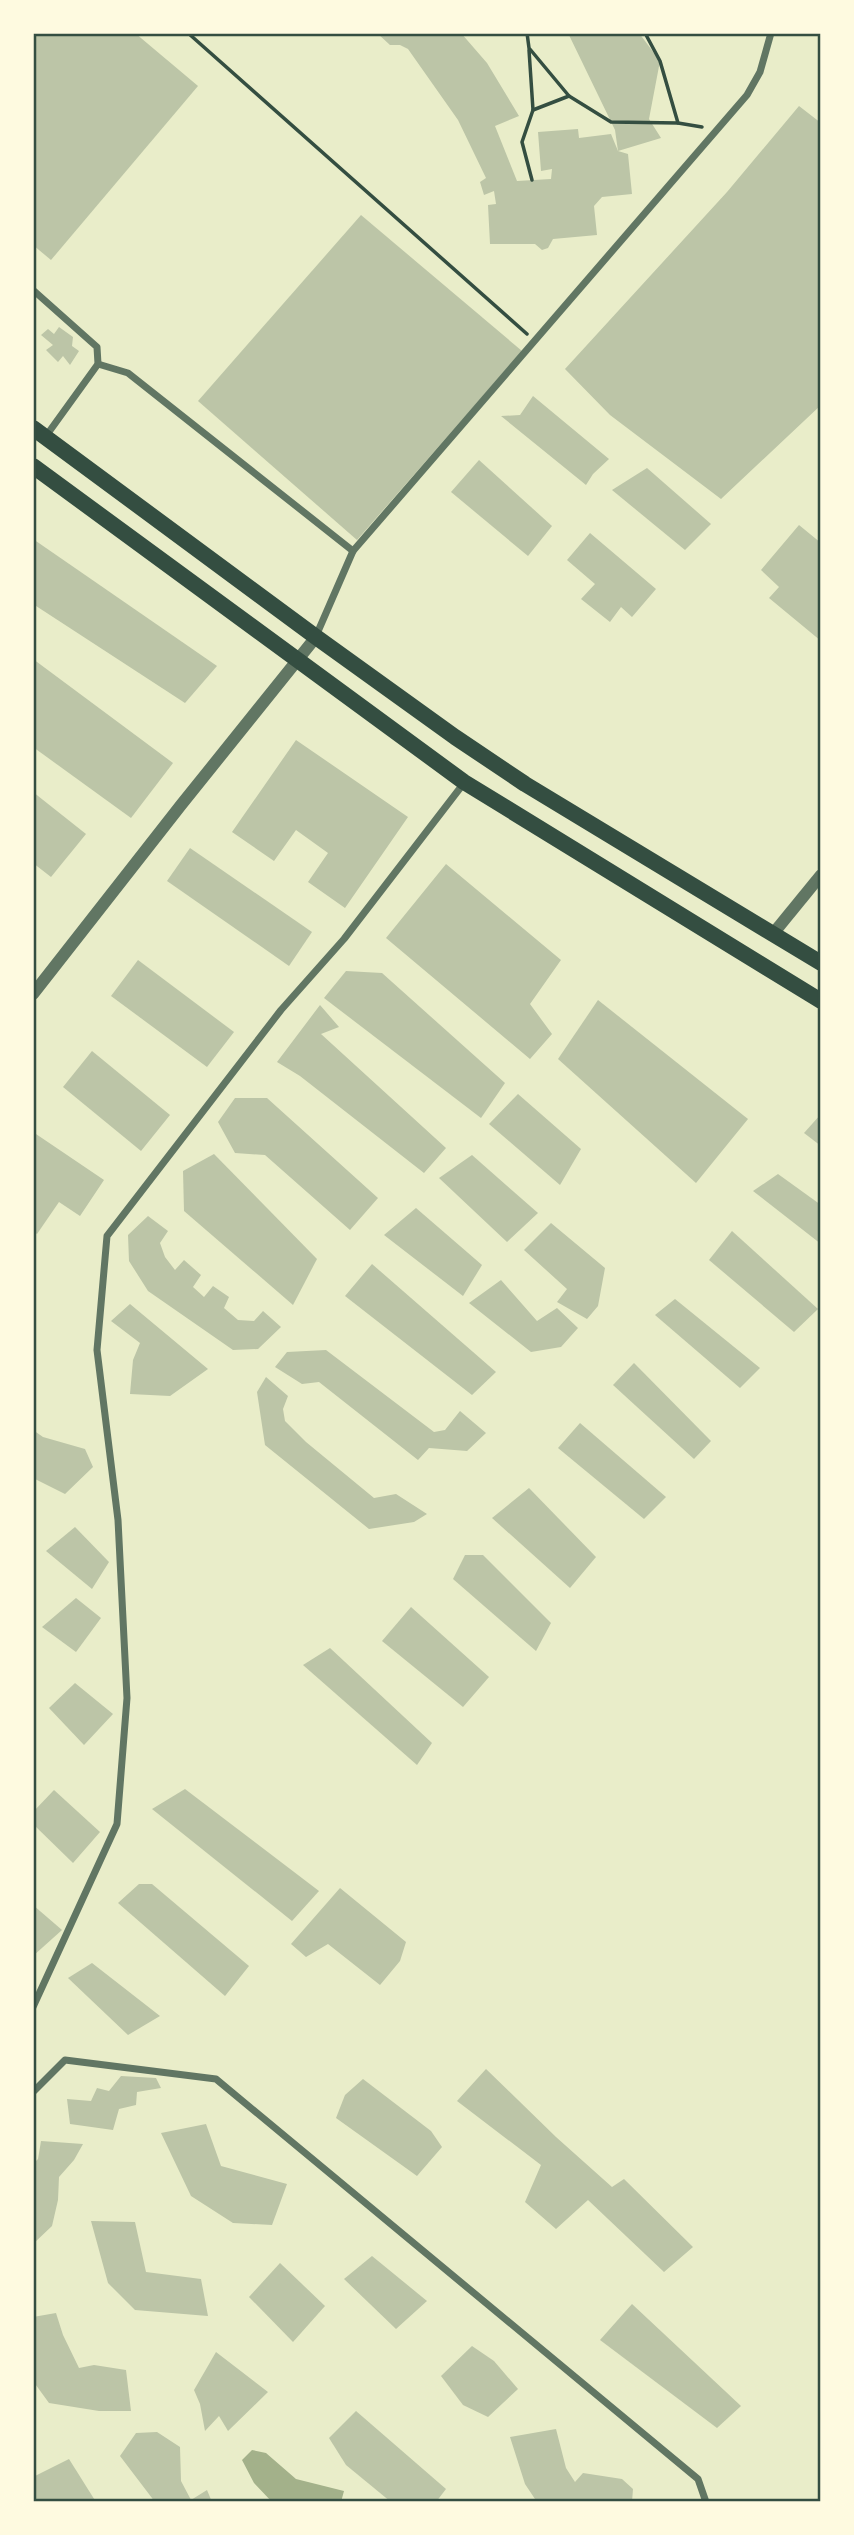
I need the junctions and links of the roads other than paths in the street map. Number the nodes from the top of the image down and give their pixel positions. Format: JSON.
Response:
{"nodes":[{"id":1,"x":771,"y":33,"type":"edge"},
{"id":2,"x":33,"y":290,"type":"edge"},
{"id":3,"x":98,"y":365,"type":"junction"},
{"id":4,"x":39,"y":432,"type":"edge"},
{"id":5,"x":33,"y":466,"type":"edge"},
{"id":6,"x":354,"y":551,"type":"junction"},
{"id":7,"x":316,"y":637,"type":"junction"},
{"id":8,"x":299,"y":661,"type":"junction"},
{"id":9,"x":464,"y":782,"type":"junction"},
{"id":10,"x":821,"y":876,"type":"edge"},
{"id":11,"x":772,"y":934,"type":"junction"},
{"id":12,"x":821,"y":963,"type":"edge"},
{"id":13,"x":33,"y":994,"type":"edge"},
{"id":14,"x":821,"y":1001,"type":"edge"},
{"id":15,"x":33,"y":2007,"type":"edge"},
{"id":16,"x":33,"y":2092,"type":"edge"},
{"id":17,"x":706,"y":2502,"type":"edge"}],
"edges":[{"from":1,"to":6,"type":"street"},
{"from":2,"to":3,"type":"street"},
{"from":3,"to":4,"type":"street"},
{"from":3,"to":6,"type":"street"},
{"from":4,"to":7,"type":"main road"},
{"from":5,"to":8,"type":"main road"},
{"from":6,"to":7,"type":"street"},
{"from":7,"to":8,"type":"street"},
{"from":7,"to":11,"type":"main road"},
{"from":8,"to":9,"type":"main road"},
{"from":8,"to":13,"type":"street"},
{"from":9,"to":14,"type":"main road"},
{"from":9,"to":15,"type":"street"},
{"from":10,"to":11,"type":"street"},
{"from":11,"to":12,"type":"main road"},
{"from":16,"to":17,"type":"street"}]}
